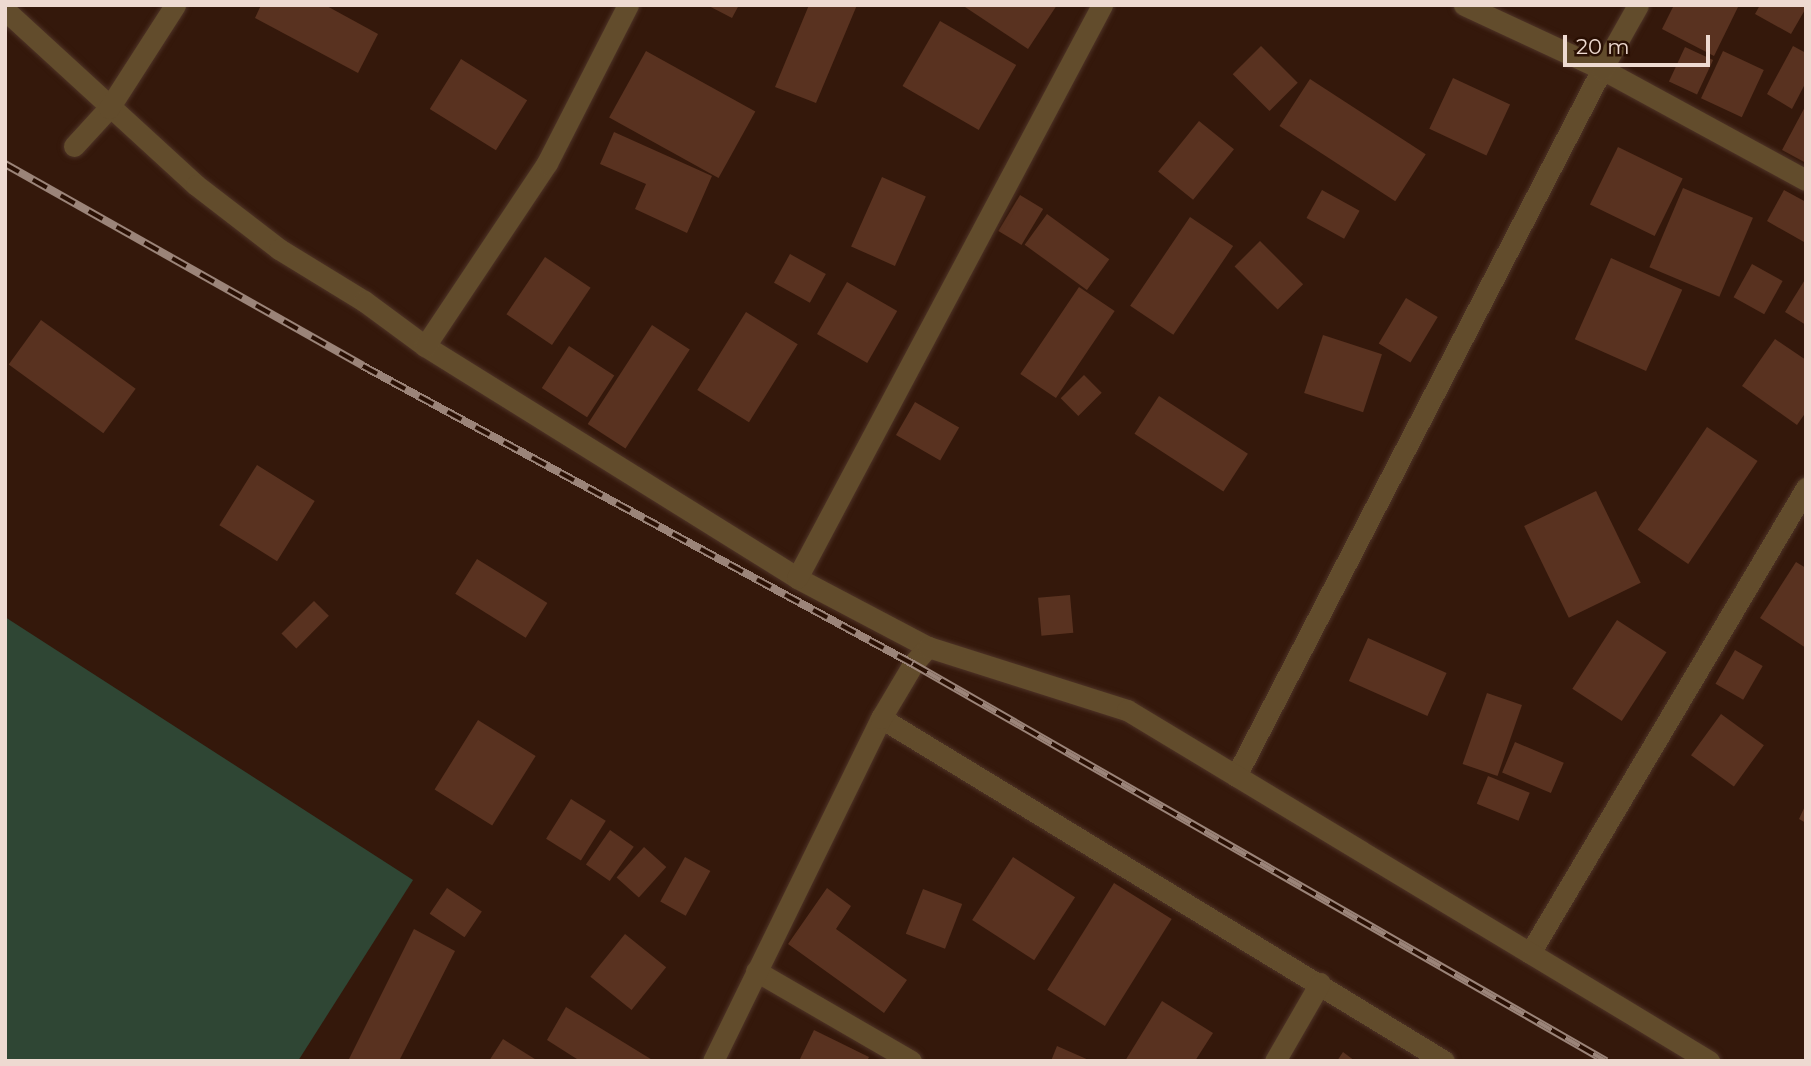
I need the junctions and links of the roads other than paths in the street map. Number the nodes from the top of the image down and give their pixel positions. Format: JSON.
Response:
{"nodes":[{"id":1,"x":175,"y":5,"type":"edge"},
{"id":2,"x":628,"y":5,"type":"edge"},
{"id":3,"x":1102,"y":5,"type":"edge"},
{"id":4,"x":1464,"y":5,"type":"edge"},
{"id":5,"x":1638,"y":5,"type":"edge"},
{"id":6,"x":5,"y":10,"type":"edge"},
{"id":7,"x":1601,"y":69,"type":"junction"},
{"id":8,"x":110,"y":108,"type":"junction"},
{"id":9,"x":74,"y":146,"type":"dead end"},
{"id":10,"x":1806,"y":180,"type":"edge"},
{"id":11,"x":425,"y":346,"type":"junction"},
{"id":12,"x":1806,"y":488,"type":"edge"},
{"id":13,"x":797,"y":578,"type":"junction"},
{"id":14,"x":928,"y":647,"type":"junction"},
{"id":15,"x":881,"y":718,"type":"junction"},
{"id":16,"x":1236,"y":776,"type":"junction"},
{"id":17,"x":1530,"y":953,"type":"junction"},
{"id":18,"x":757,"y":971,"type":"junction"},
{"id":19,"x":1320,"y":983,"type":"junction"},
{"id":20,"x":713,"y":1061,"type":"edge"},
{"id":21,"x":911,"y":1061,"type":"edge"},
{"id":22,"x":1275,"y":1061,"type":"edge"},
{"id":23,"x":1444,"y":1061,"type":"edge"},
{"id":24,"x":1709,"y":1061,"type":"edge"}],
"edges":[{"from":1,"to":8,"type":"street"},
{"from":2,"to":11,"type":"street"},
{"from":3,"to":13,"type":"street"},
{"from":4,"to":7,"type":"street"},
{"from":5,"to":7,"type":"street"},
{"from":6,"to":8,"type":"street"},
{"from":7,"to":10,"type":"street"},
{"from":7,"to":16,"type":"street"},
{"from":8,"to":9,"type":"street"},
{"from":8,"to":11,"type":"street"},
{"from":11,"to":13,"type":"street"},
{"from":12,"to":17,"type":"street"},
{"from":13,"to":14,"type":"street"},
{"from":14,"to":15,"type":"street"},
{"from":14,"to":16,"type":"street"},
{"from":15,"to":18,"type":"street"},
{"from":15,"to":19,"type":"street"},
{"from":16,"to":17,"type":"street"},
{"from":17,"to":24,"type":"street"},
{"from":18,"to":20,"type":"street"},
{"from":18,"to":21,"type":"street"},
{"from":19,"to":22,"type":"street"},
{"from":19,"to":23,"type":"street"}]}
